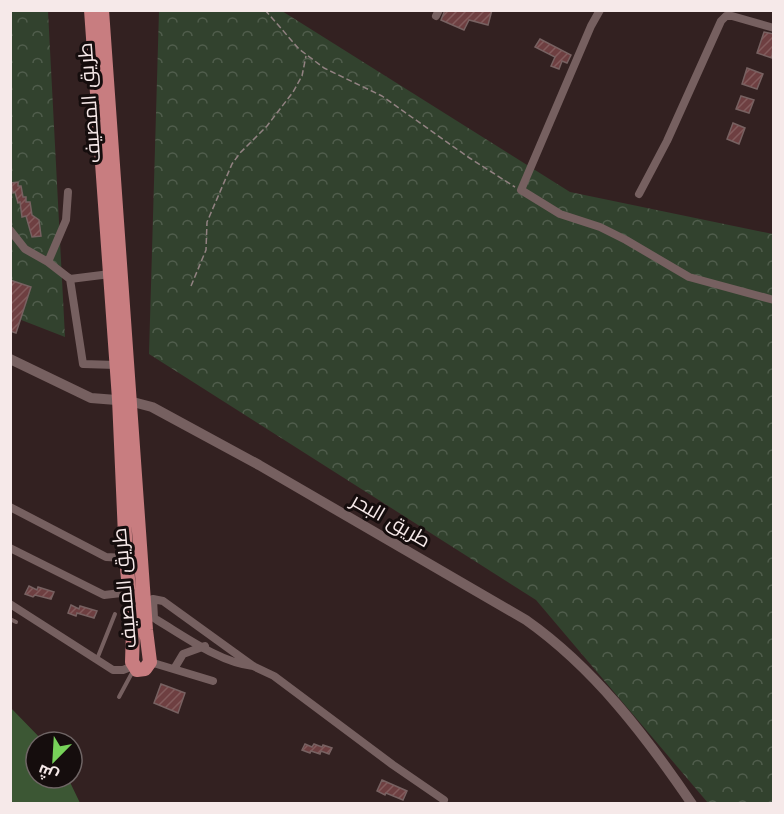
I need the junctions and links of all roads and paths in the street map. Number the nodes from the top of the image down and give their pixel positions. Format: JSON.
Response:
{"nodes":[{"id":1,"x":91,"y":10,"type":"edge"},
{"id":2,"x":102,"y":10,"type":"edge"},
{"id":3,"x":265,"y":10,"type":"edge"},
{"id":4,"x":600,"y":10,"type":"edge"},
{"id":5,"x":774,"y":28,"type":"edge"},
{"id":6,"x":306,"y":55,"type":"junction"},
{"id":7,"x":521,"y":190,"type":"junction"},
{"id":8,"x":68,"y":192,"type":"dead end"},
{"id":9,"x":639,"y":194,"type":"dead end"},
{"id":10,"x":10,"y":230,"type":"edge"},
{"id":11,"x":48,"y":262,"type":"junction"},
{"id":12,"x":110,"y":274,"type":"junction"},
{"id":13,"x":69,"y":279,"type":"junction"},
{"id":14,"x":192,"y":286,"type":"dead end"},
{"id":15,"x":774,"y":300,"type":"edge"},
{"id":16,"x":10,"y":359,"type":"edge"},
{"id":17,"x":116,"y":364,"type":"junction"},
{"id":18,"x":124,"y":400,"type":"junction"},
{"id":19,"x":10,"y":507,"type":"edge"},
{"id":20,"x":10,"y":548,"type":"edge"},
{"id":21,"x":126,"y":558,"type":"junction"},
{"id":22,"x":130,"y":592,"type":"junction"},
{"id":23,"x":13,"y":606,"type":"edge"},
{"id":24,"x":115,"y":614,"type":"dead end"},
{"id":25,"x":10,"y":617,"type":"edge"},
{"id":26,"x":16,"y":622,"type":"dead end"},
{"id":27,"x":139,"y":622,"type":"junction"},
{"id":28,"x":215,"y":639,"type":"junction"},
{"id":29,"x":204,"y":647,"type":"junction"},
{"id":30,"x":96,"y":660,"type":"junction"},
{"id":31,"x":150,"y":662,"type":"junction"},
{"id":32,"x":253,"y":666,"type":"junction"},
{"id":33,"x":133,"y":667,"type":"junction"},
{"id":34,"x":174,"y":669,"type":"junction"},
{"id":35,"x":213,"y":681,"type":"dead end"},
{"id":36,"x":119,"y":697,"type":"dead end"},
{"id":37,"x":444,"y":800,"type":"dead end"},
{"id":38,"x":692,"y":804,"type":"edge"}],
"edges":[{"from":1,"to":12,"type":"main road","name":"طريق المصيف"},
{"from":2,"to":18,"type":"main road","name":"طريق المصيف"},
{"from":3,"to":6,"type":"path"},
{"from":4,"to":7,"type":"street"},
{"from":5,"to":9,"type":"street"},
{"from":6,"to":7,"type":"path"},
{"from":6,"to":14,"type":"path"},
{"from":7,"to":15,"type":"street"},
{"from":8,"to":11,"type":"street"},
{"from":10,"to":11,"type":"street"},
{"from":11,"to":13,"type":"street"},
{"from":12,"to":13,"type":"street"},
{"from":12,"to":17,"type":"main road","name":"طريق المصيف"},
{"from":13,"to":17,"type":"street"},
{"from":16,"to":18,"type":"street","name":"طريق البحر"},
{"from":17,"to":18,"type":"main road","name":"طريق المصيف"},
{"from":18,"to":21,"type":"main road","name":"طريق المصيف"},
{"from":18,"to":27,"type":"main road","name":"طريق المصيف"},
{"from":18,"to":38,"type":"street","name":"طريق البحر"},
{"from":19,"to":21,"type":"street"},
{"from":20,"to":22,"type":"street"},
{"from":21,"to":22,"type":"main road","name":"طريق المصيف"},
{"from":22,"to":27,"type":"main road","name":"طريق المصيف"},
{"from":23,"to":25,"type":"lane"},
{"from":23,"to":30,"type":"street"},
{"from":24,"to":30,"type":"lane"},
{"from":25,"to":26,"type":"lane"},
{"from":27,"to":31,"type":"main road","name":"طريق المصيف"},
{"from":27,"to":33,"type":"main road","name":"طريق المصيف"},
{"from":28,"to":29,"type":"street"},
{"from":28,"to":29,"type":"street"},
{"from":28,"to":32,"type":"street"},
{"from":29,"to":32,"type":"street"},
{"from":29,"to":34,"type":"street"},
{"from":30,"to":33,"type":"street"},
{"from":31,"to":33,"type":"main road","name":"طريق المصيف"},
{"from":31,"to":34,"type":"street"},
{"from":32,"to":37,"type":"street"},
{"from":33,"to":36,"type":"lane"},
{"from":34,"to":35,"type":"street"}]}
